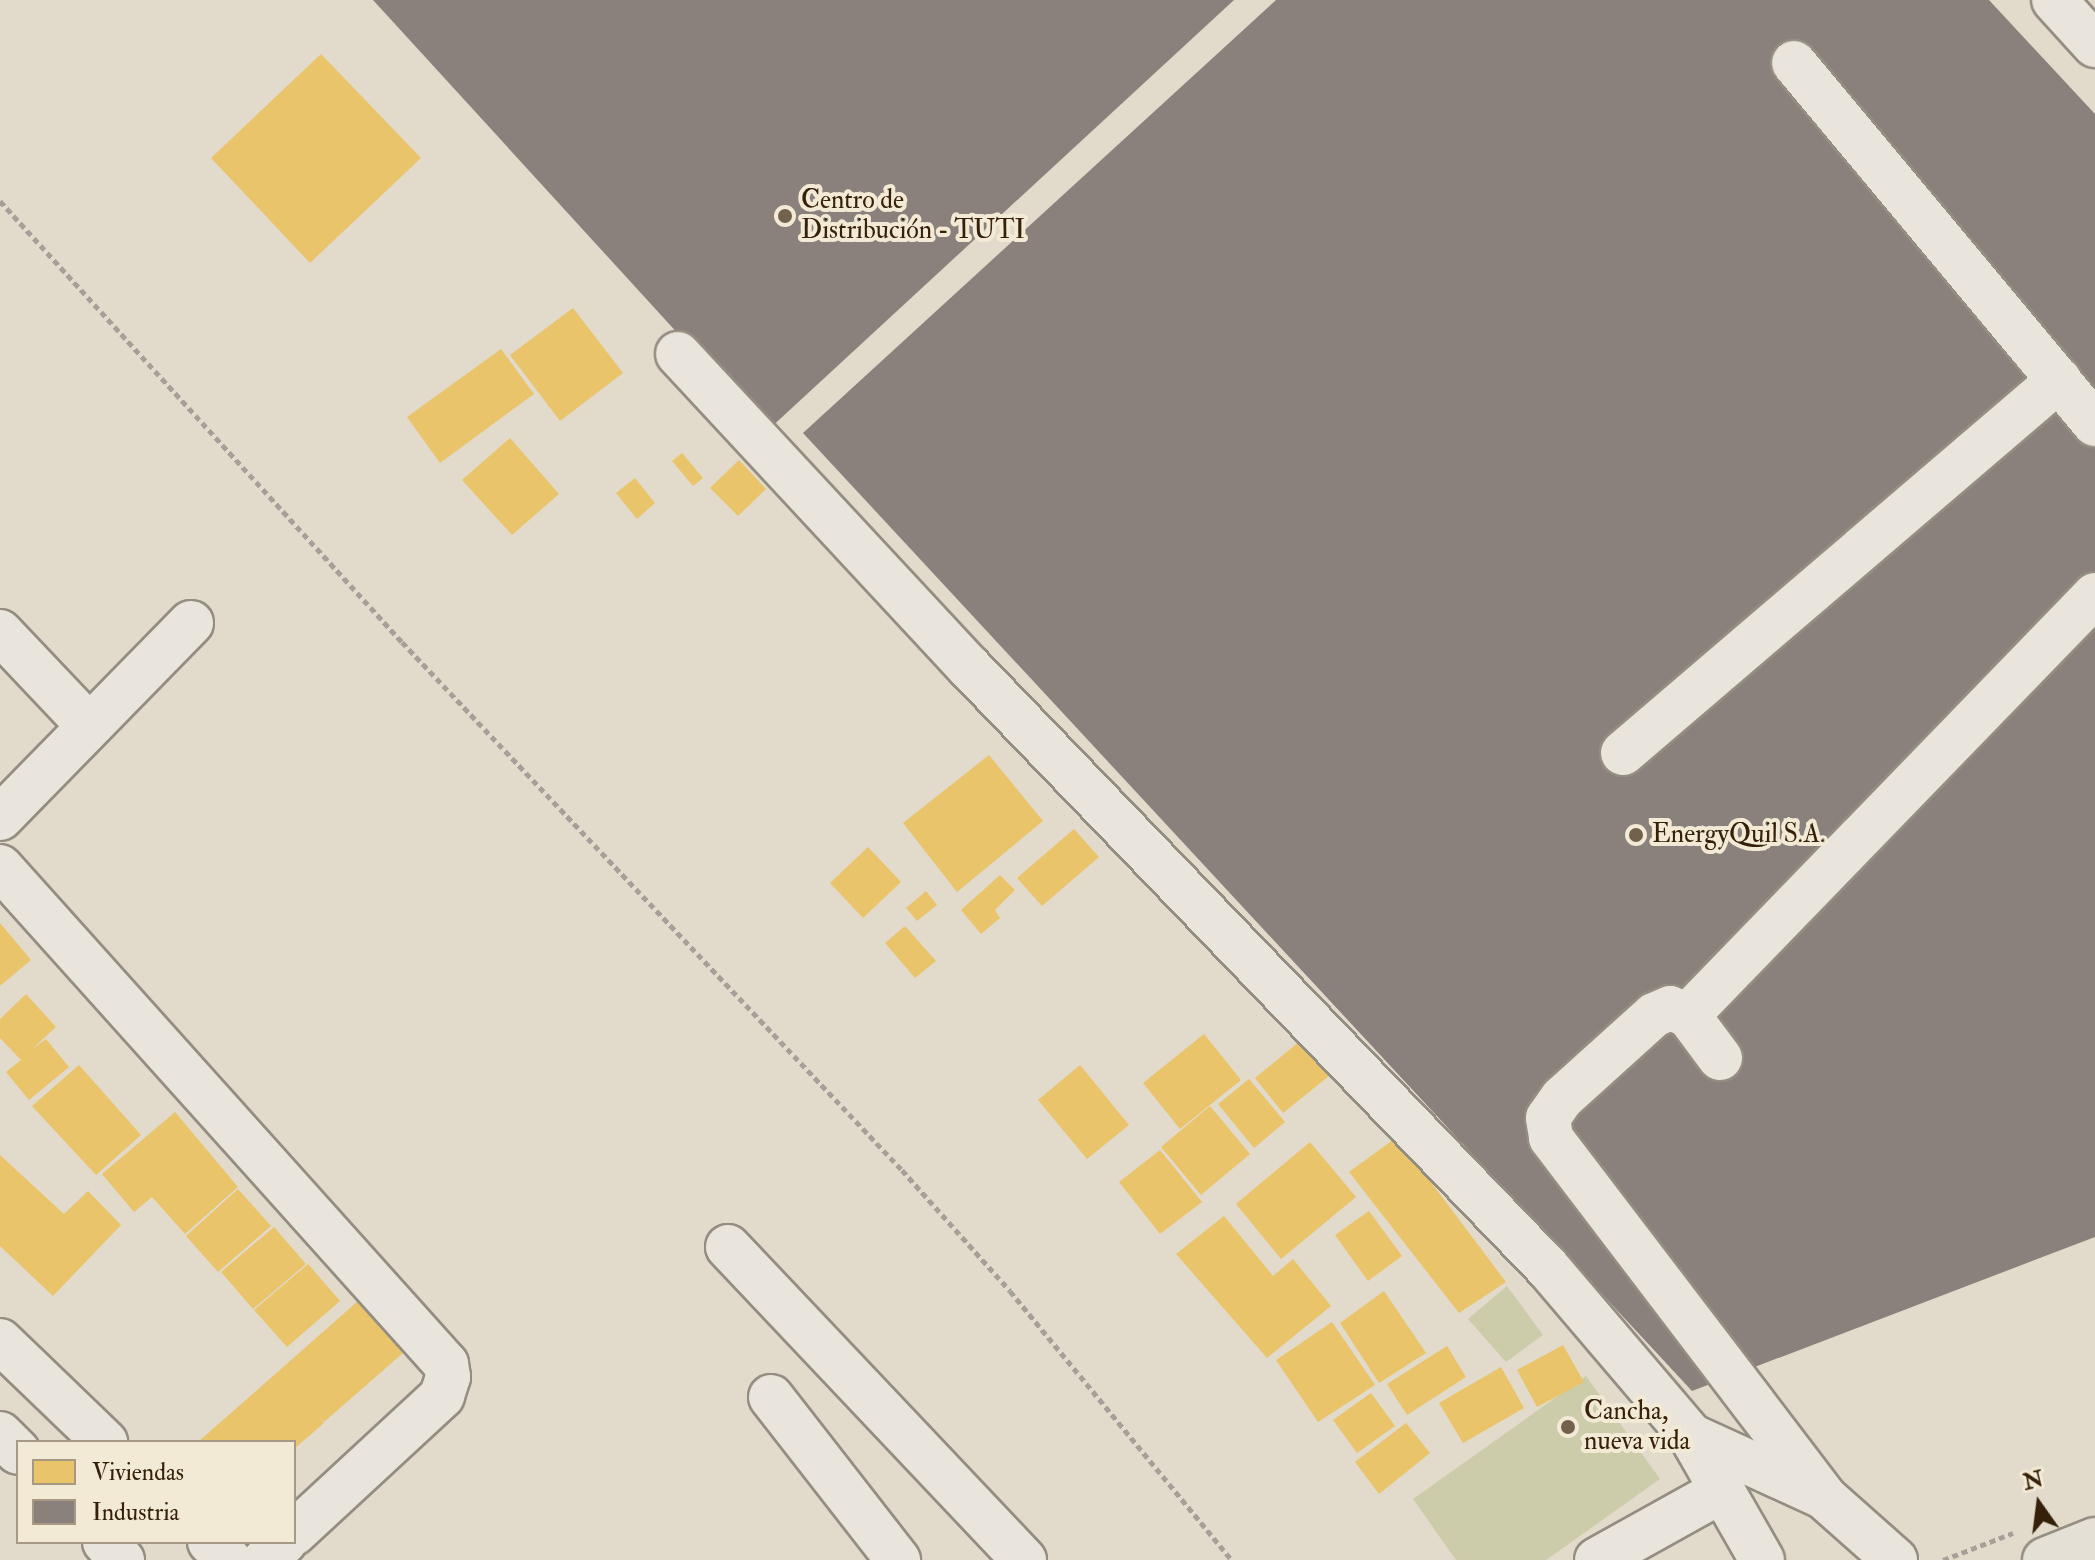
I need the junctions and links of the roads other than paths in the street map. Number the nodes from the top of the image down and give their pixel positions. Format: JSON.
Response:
{"nodes":[{"id":1,"x":2054,"y":0,"type":"edge"},
{"id":2,"x":2095,"y":45,"type":"edge"},
{"id":3,"x":1794,"y":63,"type":"dead end"},
{"id":4,"x":678,"y":354,"type":"dead end"},
{"id":5,"x":2059,"y":380,"type":"junction"},
{"id":6,"x":2095,"y":424,"type":"edge"},
{"id":7,"x":2095,"y":595,"type":"edge"},
{"id":8,"x":191,"y":623,"type":"dead end"},
{"id":9,"x":0,"y":632,"type":"edge"},
{"id":10,"x":89,"y":726,"type":"junction"},
{"id":11,"x":1623,"y":753,"type":"dead end"},
{"id":12,"x":0,"y":818,"type":"edge"},
{"id":13,"x":0,"y":867,"type":"edge"},
{"id":14,"x":1688,"y":1015,"type":"junction"},
{"id":15,"x":1720,"y":1058,"type":"dead end"},
{"id":16,"x":728,"y":1247,"type":"dead end"},
{"id":17,"x":0,"y":1341,"type":"edge"},
{"id":18,"x":771,"y":1397,"type":"dead end"},
{"id":19,"x":0,"y":1434,"type":"edge"},
{"id":20,"x":1691,"y":1436,"type":"junction"},
{"id":21,"x":103,"y":1440,"type":"edge"},
{"id":22,"x":16,"y":1450,"type":"edge"},
{"id":23,"x":1721,"y":1491,"type":"junction"},
{"id":24,"x":1824,"y":1497,"type":"junction"},
{"id":25,"x":296,"y":1531,"type":"edge"},
{"id":26,"x":2095,"y":1540,"type":"edge"},
{"id":27,"x":107,"y":1544,"type":"edge"},
{"id":28,"x":212,"y":1544,"type":"edge"},
{"id":29,"x":282,"y":1544,"type":"edge"},
{"id":30,"x":122,"y":1560,"type":"edge"},
{"id":31,"x":229,"y":1560,"type":"edge"},
{"id":32,"x":265,"y":1560,"type":"edge"},
{"id":33,"x":898,"y":1560,"type":"edge"},
{"id":34,"x":1024,"y":1560,"type":"edge"},
{"id":35,"x":1597,"y":1560,"type":"edge"},
{"id":36,"x":1762,"y":1560,"type":"edge"},
{"id":37,"x":1895,"y":1560,"type":"edge"},
{"id":38,"x":2045,"y":1560,"type":"edge"}],
"edges":[{"from":1,"to":2,"type":"street"},
{"from":3,"to":5,"type":"street"},
{"from":4,"to":20,"type":"street"},
{"from":5,"to":6,"type":"street"},
{"from":5,"to":11,"type":"street"},
{"from":7,"to":14,"type":"street"},
{"from":8,"to":10,"type":"street"},
{"from":9,"to":10,"type":"street"},
{"from":10,"to":12,"type":"street"},
{"from":13,"to":25,"type":"street"},
{"from":14,"to":15,"type":"street"},
{"from":14,"to":24,"type":"street"},
{"from":16,"to":34,"type":"street"},
{"from":17,"to":21,"type":"street"},
{"from":18,"to":33,"type":"street"},
{"from":19,"to":22,"type":"street"},
{"from":20,"to":23,"type":"street"},
{"from":20,"to":24,"type":"street"},
{"from":23,"to":35,"type":"street"},
{"from":23,"to":36,"type":"street"},
{"from":24,"to":37,"type":"street"},
{"from":26,"to":38,"type":"highway"},
{"from":27,"to":30,"type":"street"},
{"from":28,"to":31,"type":"street"},
{"from":29,"to":32,"type":"street"}]}
